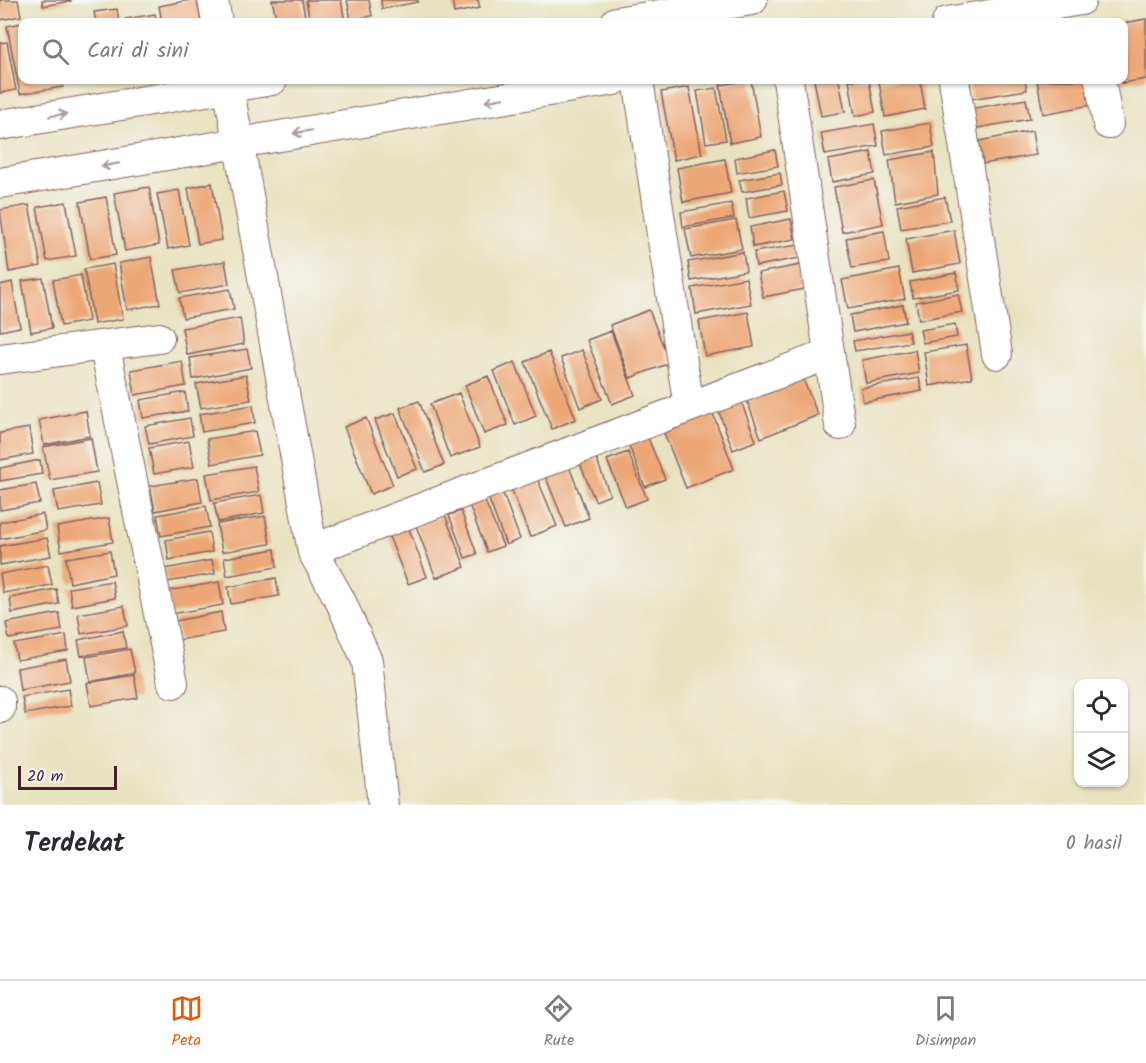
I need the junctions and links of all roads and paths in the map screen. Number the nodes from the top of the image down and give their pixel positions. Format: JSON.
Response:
{"nodes":[{"id":1,"x":213,"y":0,"type":"edge"},
{"id":2,"x":752,"y":0,"type":"edge"},
{"id":3,"x":1081,"y":0,"type":"edge"},
{"id":4,"x":1086,"y":0,"type":"edge"},
{"id":5,"x":216,"y":18,"type":"edge"},
{"id":6,"x":641,"y":18,"type":"edge"},
{"id":7,"x":971,"y":18,"type":"edge"},
{"id":8,"x":1088,"y":18,"type":"edge"},
{"id":9,"x":222,"y":84,"type":"edge"},
{"id":10,"x":227,"y":84,"type":"edge"},
{"id":11,"x":590,"y":84,"type":"edge"},
{"id":12,"x":639,"y":84,"type":"edge"},
{"id":13,"x":789,"y":84,"type":"edge"},
{"id":14,"x":955,"y":84,"type":"edge"},
{"id":15,"x":1101,"y":84,"type":"edge"},
{"id":16,"x":1108,"y":124,"type":"dead end"},
{"id":17,"x":0,"y":125,"type":"edge"},
{"id":18,"x":237,"y":143,"type":"junction"},
{"id":19,"x":0,"y":183,"type":"edge"},
{"id":20,"x":159,"y":338,"type":"dead end"},
{"id":21,"x":105,"y":347,"type":"junction"},
{"id":22,"x":829,"y":354,"type":"junction"},
{"id":23,"x":997,"y":354,"type":"dead end"},
{"id":24,"x":0,"y":359,"type":"edge"},
{"id":25,"x":689,"y":407,"type":"junction"},
{"id":26,"x":840,"y":426,"type":"dead end"},
{"id":27,"x":313,"y":552,"type":"junction"},
{"id":28,"x":173,"y":683,"type":"dead end"},
{"id":29,"x":0,"y":701,"type":"edge"},
{"id":30,"x":0,"y":708,"type":"edge"},
{"id":31,"x":383,"y":805,"type":"edge"}],
"edges":[{"from":1,"to":5,"type":"street"},
{"from":2,"to":6,"type":"street"},
{"from":3,"to":7,"type":"street"},
{"from":4,"to":8,"type":"street"},
{"from":17,"to":9,"type":"street","one_way":true},
{"from":10,"to":18,"type":"street"},
{"from":11,"to":18,"type":"street","one_way":true},
{"from":12,"to":25,"type":"street"},
{"from":13,"to":22,"type":"street"},
{"from":14,"to":23,"type":"street"},
{"from":15,"to":16,"type":"street"},
{"from":18,"to":19,"type":"street","one_way":true},
{"from":18,"to":27,"type":"street"},
{"from":20,"to":21,"type":"street"},
{"from":21,"to":24,"type":"street"},
{"from":21,"to":28,"type":"street"},
{"from":22,"to":25,"type":"street"},
{"from":22,"to":26,"type":"street"},
{"from":25,"to":27,"type":"street"},
{"from":27,"to":31,"type":"street"},
{"from":29,"to":30,"type":"street"}]}
